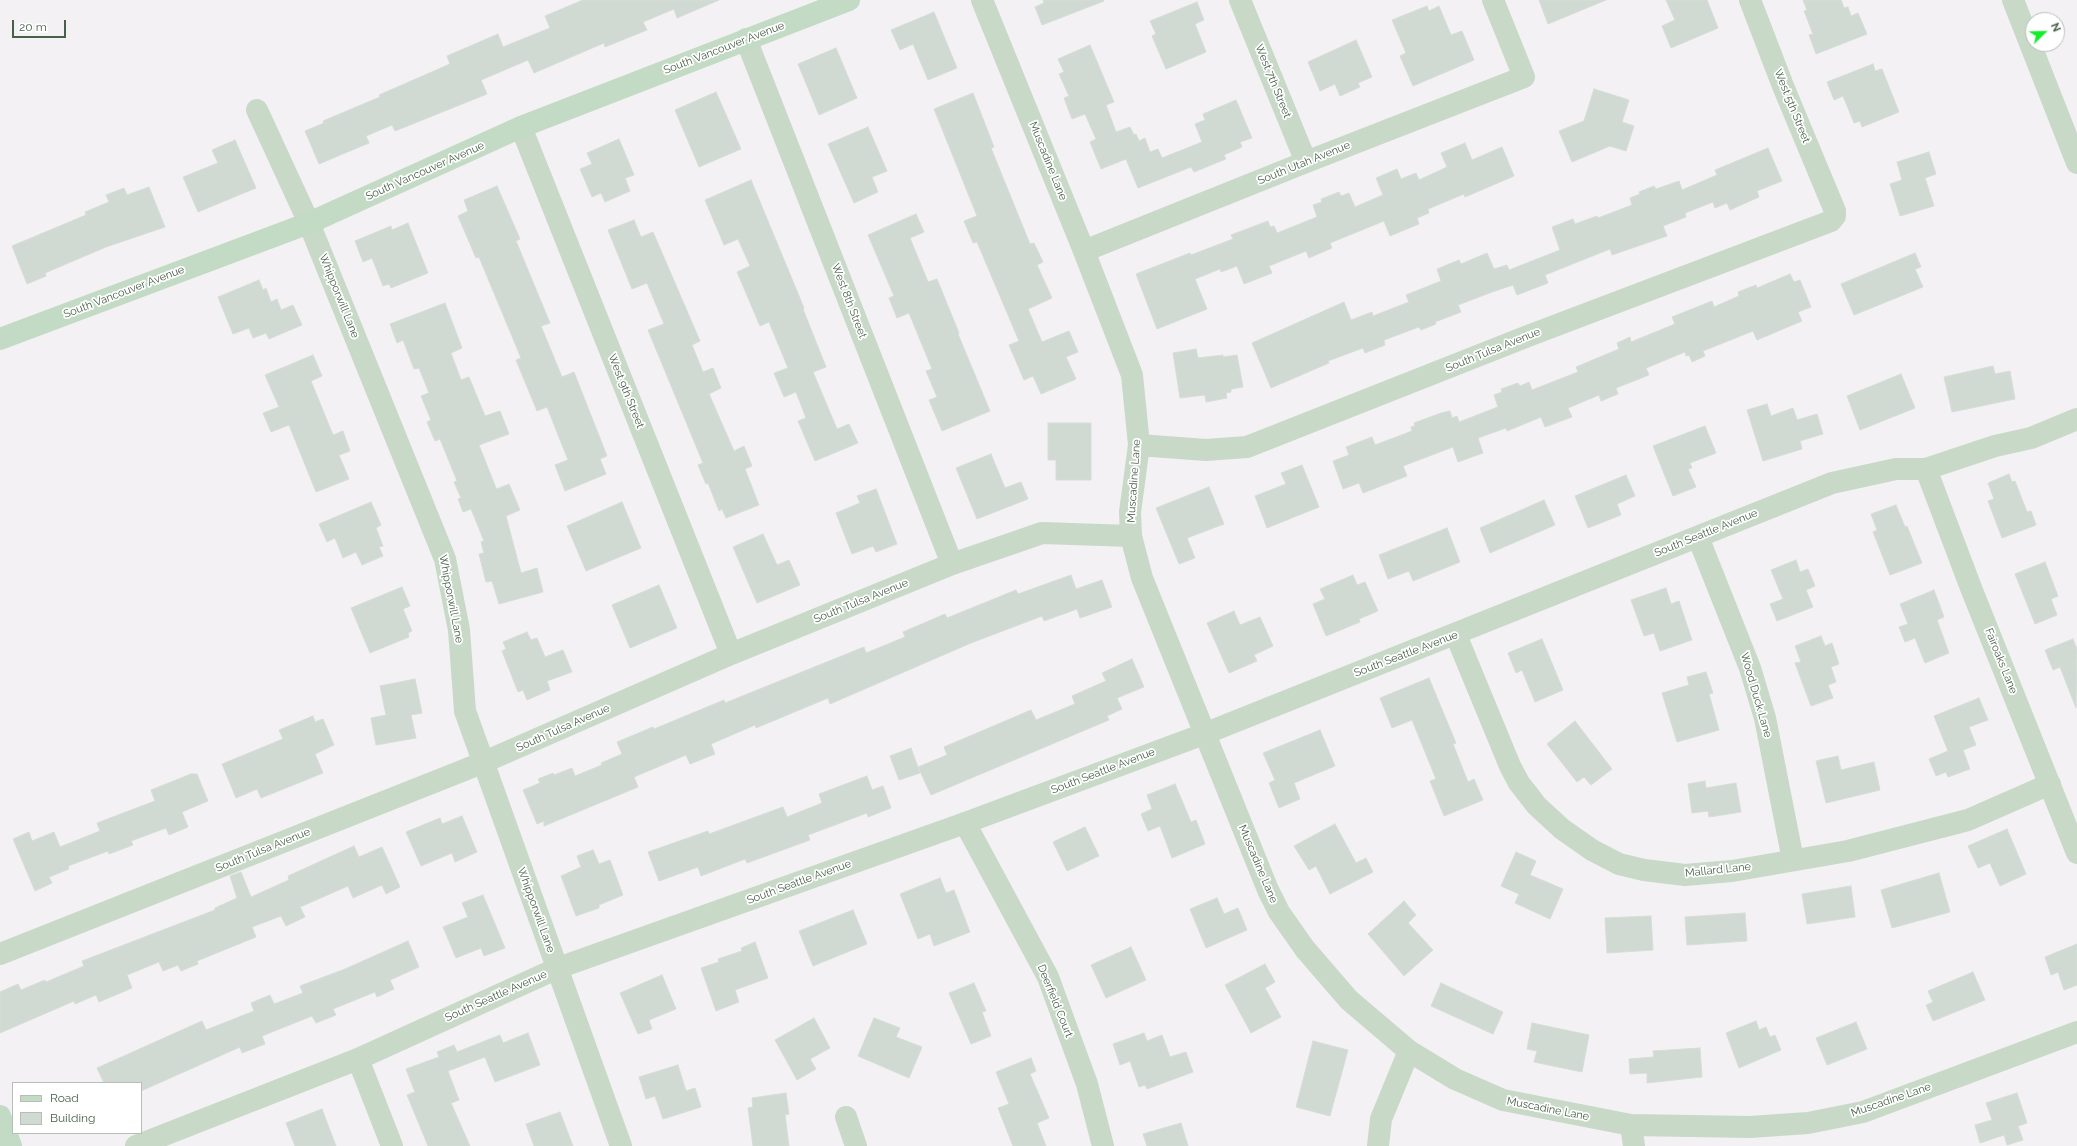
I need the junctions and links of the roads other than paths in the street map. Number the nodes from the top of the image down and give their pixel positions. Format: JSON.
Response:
{"nodes":[{"id":1,"x":848,"y":0,"type":"edge"},
{"id":2,"x":982,"y":0,"type":"edge"},
{"id":3,"x":1240,"y":0,"type":"edge"},
{"id":4,"x":1493,"y":0,"type":"edge"},
{"id":5,"x":1750,"y":0,"type":"edge"},
{"id":6,"x":2013,"y":0,"type":"edge"},
{"id":7,"x":746,"y":39,"type":"junction"},
{"id":8,"x":258,"y":110,"type":"dead end"},
{"id":9,"x":521,"y":127,"type":"junction"},
{"id":10,"x":1306,"y":162,"type":"junction"},
{"id":11,"x":2077,"y":163,"type":"edge"},
{"id":12,"x":1835,"y":211,"type":"joint"},
{"id":13,"x":309,"y":223,"type":"junction"},
{"id":14,"x":1084,"y":251,"type":"junction"},
{"id":15,"x":0,"y":339,"type":"edge"},
{"id":16,"x":2077,"y":419,"type":"edge"},
{"id":17,"x":1139,"y":445,"type":"junction"},
{"id":18,"x":1926,"y":470,"type":"junction"},
{"id":19,"x":1131,"y":536,"type":"junction"},
{"id":20,"x":1698,"y":537,"type":"junction"},
{"id":21,"x":952,"y":564,"type":"junction"},
{"id":22,"x":1456,"y":635,"type":"junction"},
{"id":23,"x":731,"y":654,"type":"junction"},
{"id":24,"x":1204,"y":734,"type":"junction"},
{"id":25,"x":482,"y":763,"type":"junction"},
{"id":26,"x":2050,"y":784,"type":"junction"},
{"id":27,"x":965,"y":823,"type":"junction"},
{"id":28,"x":2077,"y":853,"type":"edge"},
{"id":29,"x":1793,"y":860,"type":"junction"},
{"id":30,"x":0,"y":954,"type":"edge"},
{"id":31,"x":558,"y":968,"type":"junction"},
{"id":32,"x":2077,"y":1032,"type":"edge"},
{"id":33,"x":1409,"y":1051,"type":"junction"},
{"id":34,"x":358,"y":1059,"type":"junction"},
{"id":35,"x":0,"y":1116,"type":"edge"},
{"id":36,"x":846,"y":1117,"type":"dead end"},
{"id":37,"x":1632,"y":1136,"type":"edge"},
{"id":38,"x":144,"y":1144,"type":"edge"},
{"id":39,"x":11,"y":1146,"type":"edge"},
{"id":40,"x":392,"y":1146,"type":"edge"},
{"id":41,"x":621,"y":1146,"type":"edge"},
{"id":42,"x":856,"y":1146,"type":"edge"},
{"id":43,"x":1103,"y":1146,"type":"edge"},
{"id":44,"x":1378,"y":1146,"type":"edge"}],
"edges":[{"from":1,"to":7,"type":"street","name":"South Vancouver Avenue"},
{"from":2,"to":14,"type":"street","name":"Muscadine Lane"},
{"from":3,"to":10,"type":"street","name":"West 7th Street"},
{"from":4,"to":10,"type":"street","name":"South Utah Avenue"},
{"from":5,"to":12,"type":"street","name":"West 5th Street"},
{"from":6,"to":11,"type":"street"},
{"from":7,"to":9,"type":"street","name":"South Vancouver Avenue"},
{"from":7,"to":21,"type":"street","name":"West 8th Street"},
{"from":8,"to":13,"type":"street","name":"Whipporwill Lane"},
{"from":9,"to":13,"type":"street","name":"South Vancouver Avenue"},
{"from":9,"to":23,"type":"street","name":"West 9th Street"},
{"from":10,"to":14,"type":"street","name":"South Utah Avenue"},
{"from":12,"to":17,"type":"street","name":"South Tulsa Avenue"},
{"from":13,"to":15,"type":"street","name":"South Vancouver Avenue"},
{"from":13,"to":25,"type":"street","name":"Whipporwill Lane"},
{"from":14,"to":17,"type":"street","name":"Muscadine Lane"},
{"from":16,"to":18,"type":"street","name":"South Seattle Avenue"},
{"from":17,"to":19,"type":"street","name":"Muscadine Lane"},
{"from":18,"to":20,"type":"street","name":"South Seattle Avenue"},
{"from":18,"to":26,"type":"street","name":"Fairoaks Lane"},
{"from":19,"to":21,"type":"street","name":"South Tulsa Avenue"},
{"from":19,"to":24,"type":"street","name":"Muscadine Lane"},
{"from":20,"to":22,"type":"street","name":"South Seattle Avenue"},
{"from":20,"to":29,"type":"street","name":"Wood Duck Lane"},
{"from":21,"to":23,"type":"street","name":"South Tulsa Avenue"},
{"from":22,"to":24,"type":"street","name":"South Seattle Avenue"},
{"from":22,"to":29,"type":"street","name":"Mallard Lane"},
{"from":23,"to":25,"type":"street","name":"South Tulsa Avenue"},
{"from":24,"to":27,"type":"street","name":"South Seattle Avenue"},
{"from":24,"to":33,"type":"street","name":"Muscadine Lane"},
{"from":25,"to":30,"type":"street","name":"South Tulsa Avenue"},
{"from":25,"to":31,"type":"street","name":"Whipporwill Lane"},
{"from":26,"to":28,"type":"street","name":"Fairoaks Lane"},
{"from":26,"to":29,"type":"street","name":"Mallard Lane"},
{"from":27,"to":31,"type":"street","name":"South Seattle Avenue"},
{"from":27,"to":43,"type":"street","name":"Deerfield Court"},
{"from":31,"to":34,"type":"street","name":"South Seattle Avenue"},
{"from":31,"to":41,"type":"street","name":"Whipporwill Lane"},
{"from":32,"to":37,"type":"street","name":"Muscadine Lane"},
{"from":33,"to":37,"type":"street","name":"Muscadine Lane"},
{"from":33,"to":44,"type":"street"},
{"from":34,"to":38,"type":"street","name":"South Seattle Avenue"},
{"from":34,"to":40,"type":"street"},
{"from":35,"to":39,"type":"street"},
{"from":36,"to":42,"type":"street"}]}
